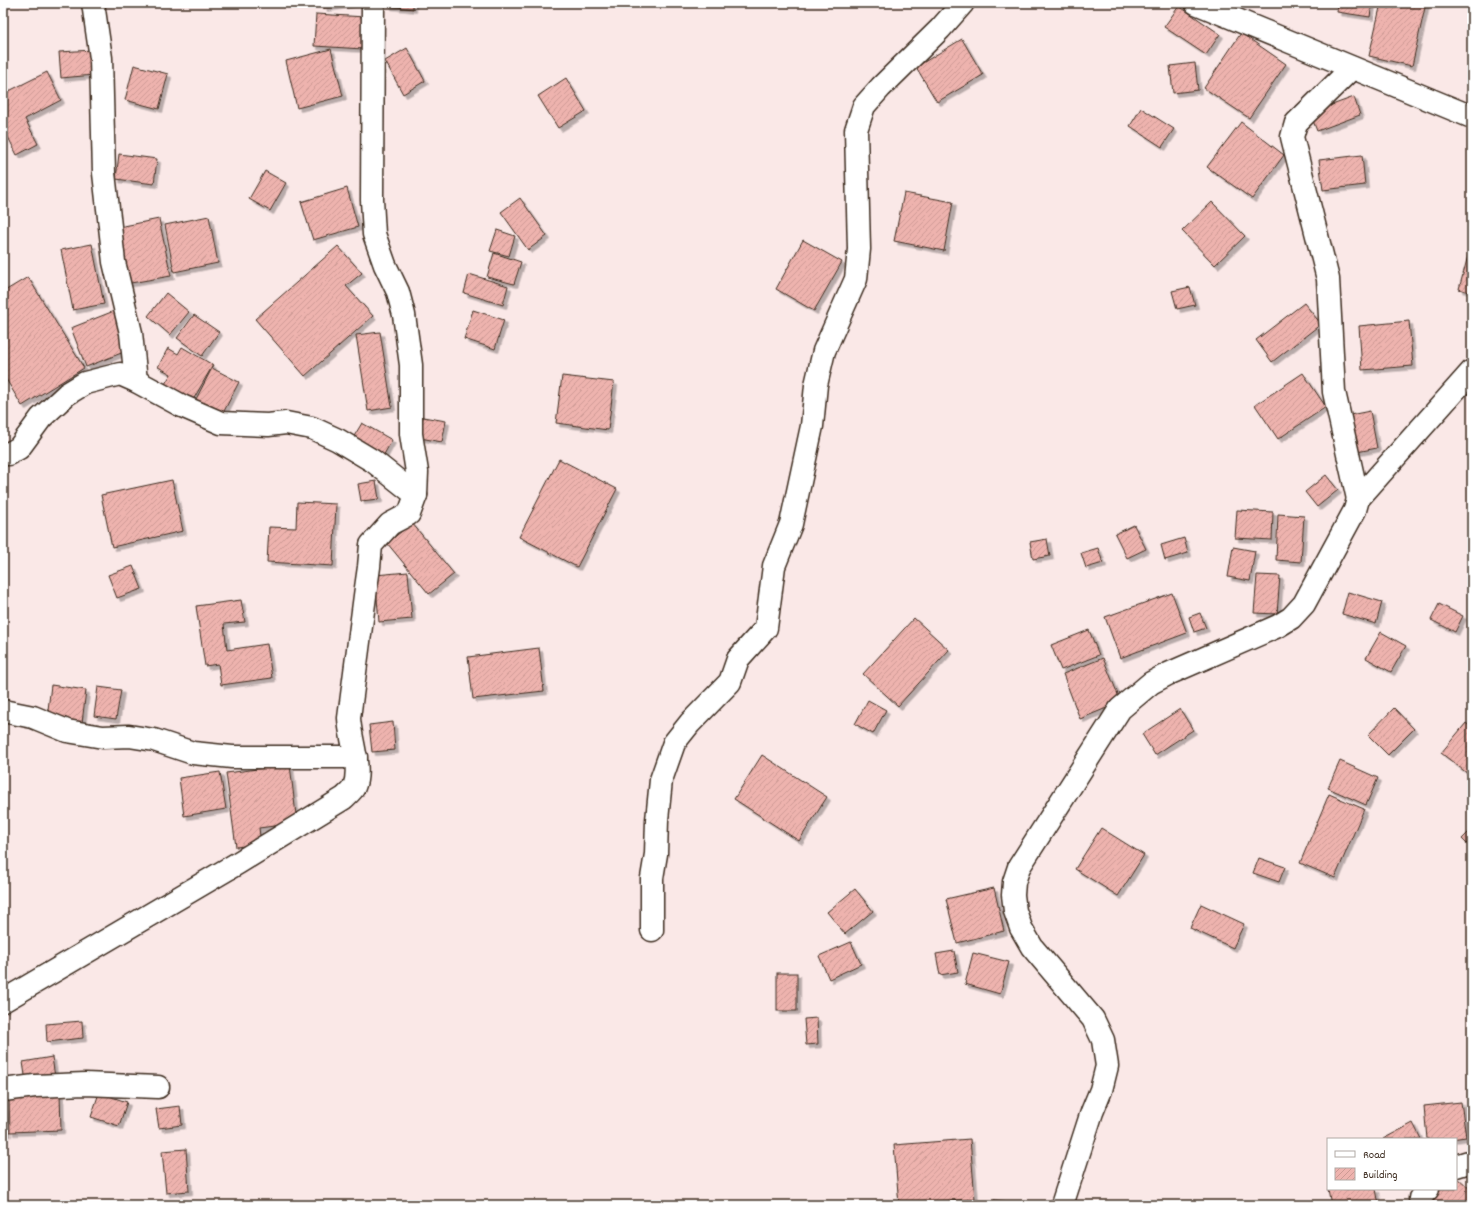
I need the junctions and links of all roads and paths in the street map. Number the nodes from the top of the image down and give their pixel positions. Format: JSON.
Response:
{"nodes":[{"id":1,"x":93,"y":3,"type":"edge"},
{"id":2,"x":373,"y":3,"type":"edge"},
{"id":3,"x":963,"y":3,"type":"edge"},
{"id":4,"x":1196,"y":3,"type":"edge"},
{"id":5,"x":1352,"y":68,"type":"junction"},
{"id":6,"x":1472,"y":117,"type":"edge"},
{"id":7,"x":1472,"y":371,"type":"edge"},
{"id":8,"x":136,"y":381,"type":"junction"},
{"id":9,"x":3,"y":454,"type":"edge"},
{"id":10,"x":416,"y":495,"type":"junction"},
{"id":11,"x":1358,"y":498,"type":"junction"},
{"id":12,"x":3,"y":711,"type":"edge"},
{"id":13,"x":356,"y":757,"type":"junction"},
{"id":14,"x":652,"y":930,"type":"dead end"},
{"id":15,"x":3,"y":1001,"type":"edge"},
{"id":16,"x":158,"y":1087,"type":"dead end"},
{"id":17,"x":3,"y":1090,"type":"edge"},
{"id":18,"x":1472,"y":1161,"type":"edge"},
{"id":19,"x":1457,"y":1166,"type":"edge"},
{"id":20,"x":1062,"y":1205,"type":"edge"}],
"edges":[{"from":1,"to":8,"type":"street"},
{"from":2,"to":10,"type":"street"},
{"from":3,"to":14,"type":"street"},
{"from":4,"to":5,"type":"street"},
{"from":5,"to":6,"type":"street"},
{"from":5,"to":11,"type":"street"},
{"from":7,"to":11,"type":"street"},
{"from":8,"to":9,"type":"street"},
{"from":8,"to":10,"type":"street"},
{"from":10,"to":13,"type":"street"},
{"from":11,"to":20,"type":"street"},
{"from":12,"to":13,"type":"street"},
{"from":13,"to":15,"type":"street"},
{"from":16,"to":17,"type":"street"},
{"from":18,"to":19,"type":"street"}]}
